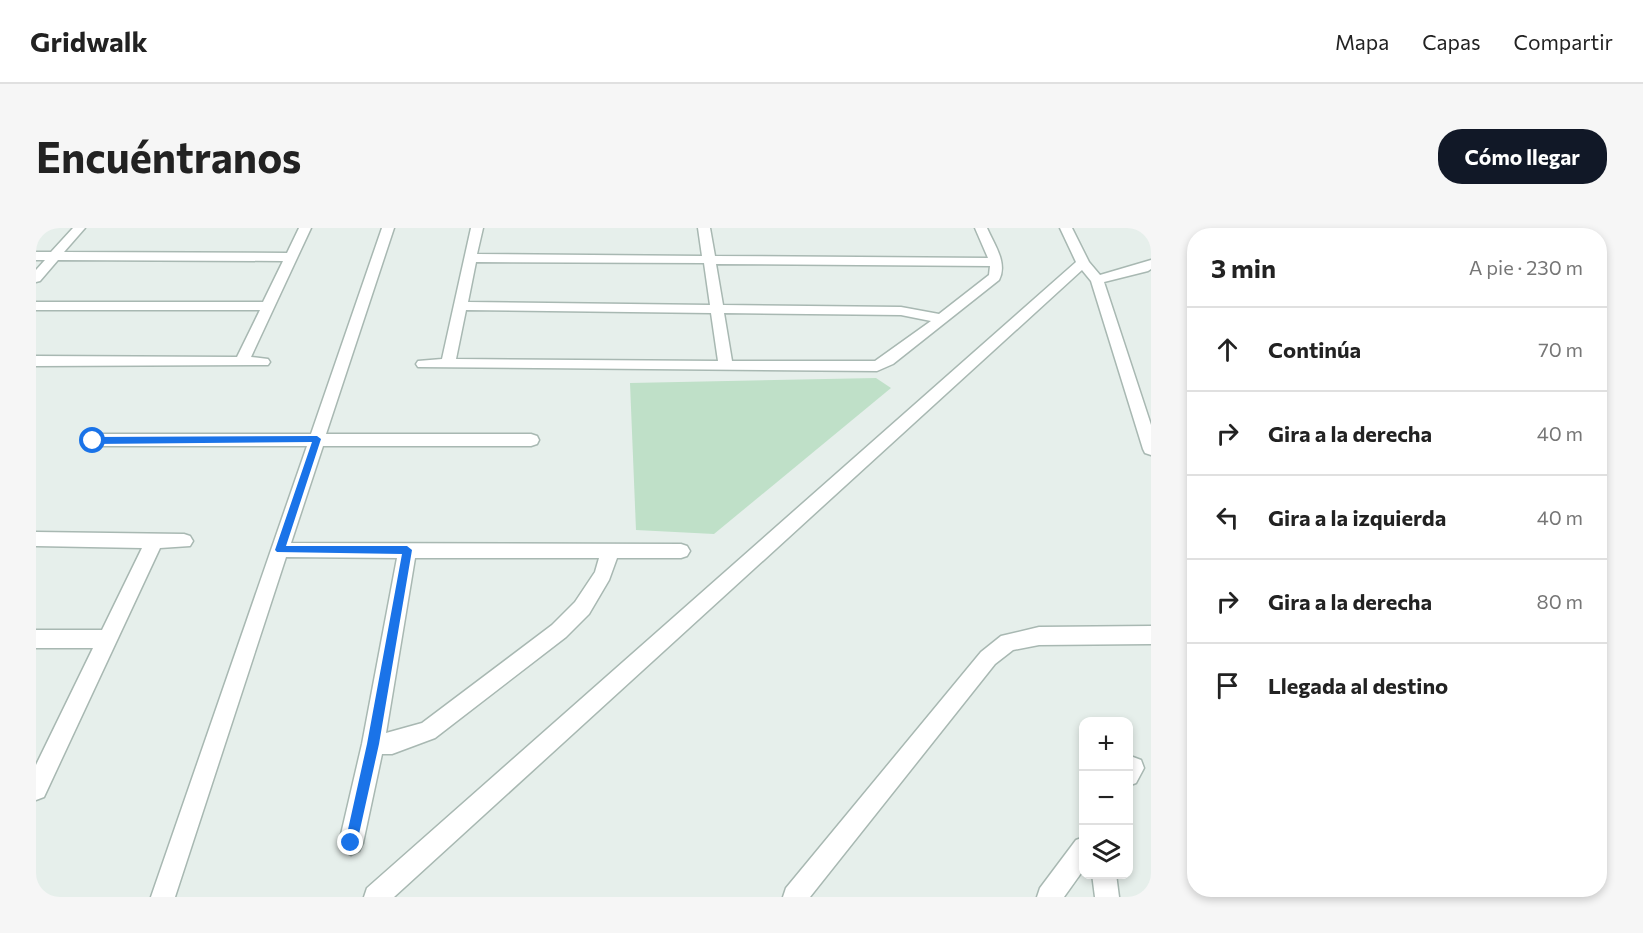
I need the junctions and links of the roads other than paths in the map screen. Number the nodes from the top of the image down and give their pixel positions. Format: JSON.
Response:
{"nodes":[{"id":1,"x":79,"y":228,"type":"edge"},
{"id":2,"x":305,"y":228,"type":"edge"},
{"id":3,"x":388,"y":228,"type":"edge"},
{"id":4,"x":477,"y":228,"type":"edge"},
{"id":5,"x":704,"y":228,"type":"edge"},
{"id":6,"x":981,"y":228,"type":"edge"},
{"id":7,"x":1066,"y":228,"type":"edge"},
{"id":8,"x":36,"y":256,"type":"edge"},
{"id":9,"x":54,"y":257,"type":"junction"},
{"id":10,"x":291,"y":257,"type":"junction"},
{"id":11,"x":471,"y":258,"type":"junction"},
{"id":12,"x":709,"y":260,"type":"junction"},
{"id":13,"x":995,"y":262,"type":"junction"},
{"id":14,"x":1083,"y":262,"type":"junction"},
{"id":15,"x":1151,"y":264,"type":"edge"},
{"id":16,"x":36,"y":278,"type":"edge"},
{"id":17,"x":1097,"y":280,"type":"junction"},
{"id":18,"x":36,"y":306,"type":"edge"},
{"id":19,"x":268,"y":306,"type":"junction"},
{"id":20,"x":461,"y":306,"type":"junction"},
{"id":21,"x":717,"y":308,"type":"junction"},
{"id":22,"x":943,"y":319,"type":"junction"},
{"id":23,"x":36,"y":361,"type":"edge"},
{"id":24,"x":242,"y":362,"type":"junction"},
{"id":25,"x":263,"y":362,"type":"dead end"},
{"id":26,"x":423,"y":364,"type":"dead end"},
{"id":27,"x":448,"y":364,"type":"junction"},
{"id":28,"x":726,"y":365,"type":"junction"},
{"id":29,"x":317,"y":439,"type":"junction"},
{"id":30,"x":531,"y":440,"type":"dead end"},
{"id":31,"x":93,"y":441,"type":"dead end"},
{"id":32,"x":1151,"y":448,"type":"edge"},
{"id":33,"x":36,"y":539,"type":"edge"},
{"id":34,"x":155,"y":540,"type":"junction"},
{"id":35,"x":184,"y":540,"type":"dead end"},
{"id":36,"x":280,"y":550,"type":"junction"},
{"id":37,"x":407,"y":550,"type":"junction"},
{"id":38,"x":611,"y":550,"type":"junction"},
{"id":39,"x":681,"y":550,"type":"dead end"},
{"id":40,"x":1151,"y":635,"type":"edge"},
{"id":41,"x":36,"y":639,"type":"edge"},
{"id":42,"x":107,"y":639,"type":"junction"},
{"id":43,"x":373,"y":744,"type":"junction"},
{"id":44,"x":39,"y":777,"type":"edge"},
{"id":45,"x":351,"y":843,"type":"dead end"},
{"id":46,"x":1079,"y":854,"type":"edge"},
{"id":47,"x":1105,"y":879,"type":"edge"},
{"id":48,"x":163,"y":897,"type":"edge"},
{"id":49,"x":376,"y":897,"type":"edge"},
{"id":50,"x":795,"y":897,"type":"edge"},
{"id":51,"x":1049,"y":897,"type":"edge"},
{"id":52,"x":1107,"y":897,"type":"edge"}],
"edges":[{"from":1,"to":9,"type":"street"},
{"from":2,"to":10,"type":"street"},
{"from":3,"to":29,"type":"street"},
{"from":4,"to":11,"type":"street"},
{"from":5,"to":12,"type":"street"},
{"from":6,"to":13,"type":"street"},
{"from":7,"to":14,"type":"street"},
{"from":8,"to":9,"type":"street"},
{"from":9,"to":10,"type":"street"},
{"from":9,"to":16,"type":"street"},
{"from":10,"to":19,"type":"street"},
{"from":11,"to":12,"type":"street"},
{"from":11,"to":20,"type":"street"},
{"from":12,"to":13,"type":"street"},
{"from":12,"to":21,"type":"street"},
{"from":13,"to":22,"type":"street"},
{"from":14,"to":17,"type":"street"},
{"from":14,"to":49,"type":"street"},
{"from":15,"to":17,"type":"street"},
{"from":17,"to":32,"type":"street"},
{"from":18,"to":19,"type":"street"},
{"from":19,"to":24,"type":"street"},
{"from":20,"to":21,"type":"street"},
{"from":20,"to":27,"type":"street"},
{"from":21,"to":22,"type":"street"},
{"from":21,"to":28,"type":"street"},
{"from":22,"to":28,"type":"street"},
{"from":23,"to":24,"type":"street"},
{"from":24,"to":25,"type":"street"},
{"from":26,"to":27,"type":"street"},
{"from":27,"to":28,"type":"street"},
{"from":29,"to":30,"type":"street"},
{"from":29,"to":31,"type":"street"},
{"from":29,"to":36,"type":"street"},
{"from":33,"to":34,"type":"street"},
{"from":34,"to":35,"type":"street"},
{"from":34,"to":42,"type":"street"},
{"from":36,"to":37,"type":"street"},
{"from":36,"to":48,"type":"street"},
{"from":37,"to":38,"type":"street"},
{"from":37,"to":43,"type":"street"},
{"from":38,"to":39,"type":"street"},
{"from":38,"to":43,"type":"street"},
{"from":40,"to":50,"type":"street"},
{"from":41,"to":42,"type":"street"},
{"from":42,"to":44,"type":"street"},
{"from":43,"to":45,"type":"street"},
{"from":46,"to":51,"type":"street"},
{"from":47,"to":52,"type":"street"}]}
